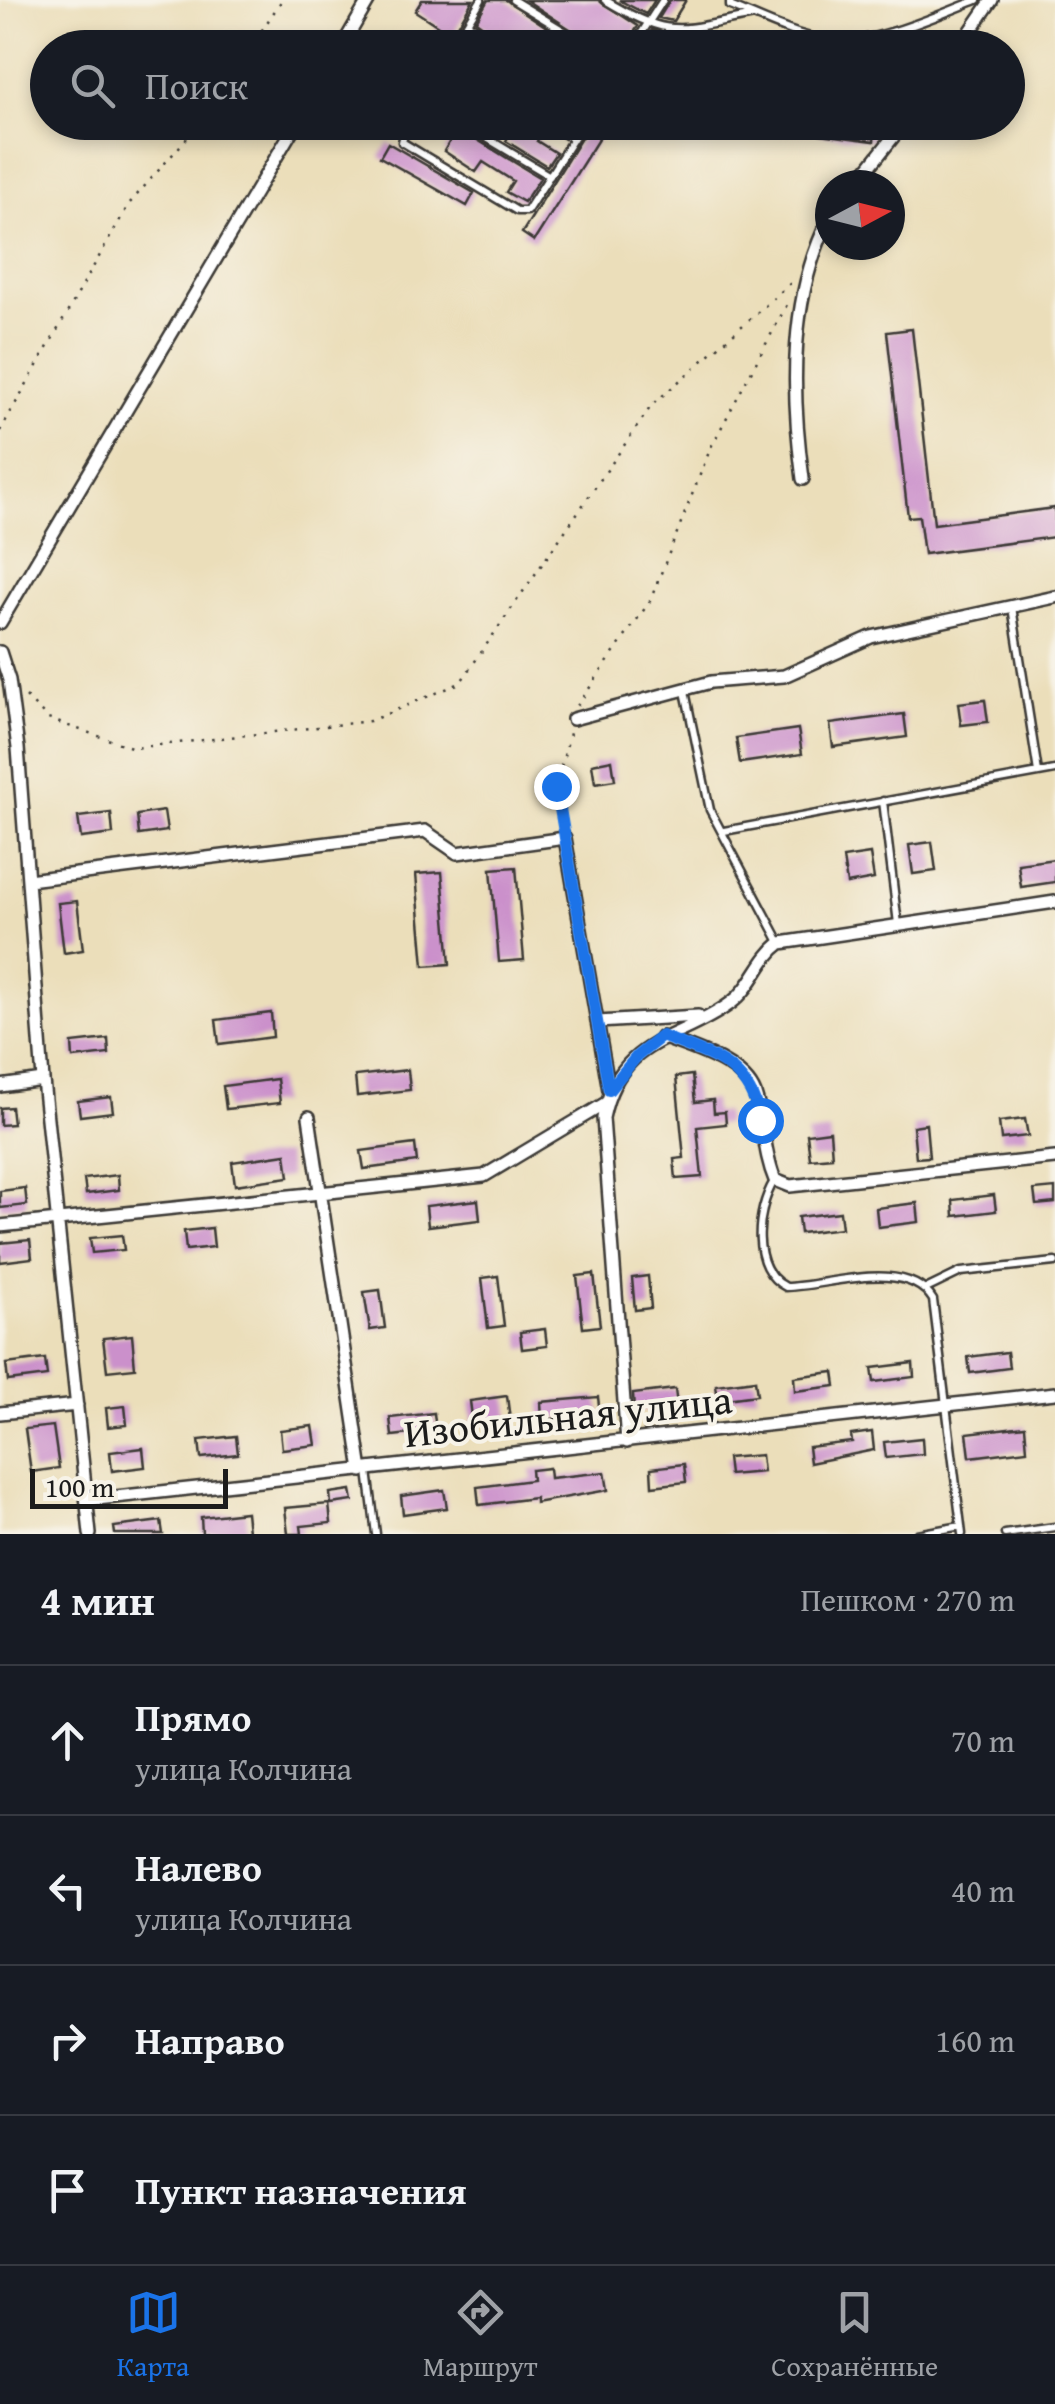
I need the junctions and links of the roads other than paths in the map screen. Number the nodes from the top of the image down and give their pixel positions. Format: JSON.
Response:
{"nodes":[{"id":1,"x":369,"y":0,"type":"edge"},
{"id":2,"x":481,"y":0,"type":"edge"},
{"id":3,"x":512,"y":0,"type":"edge"},
{"id":4,"x":605,"y":0,"type":"edge"},
{"id":5,"x":663,"y":0,"type":"edge"},
{"id":6,"x":977,"y":0,"type":"edge"},
{"id":7,"x":992,"y":0,"type":"edge"},
{"id":8,"x":728,"y":2,"type":"edge"},
{"id":9,"x":755,"y":16,"type":"junction"},
{"id":10,"x":467,"y":23,"type":"junction"},
{"id":11,"x":646,"y":25,"type":"junction"},
{"id":12,"x":352,"y":30,"type":"edge"},
{"id":13,"x":463,"y":30,"type":"edge"},
{"id":14,"x":478,"y":30,"type":"edge"},
{"id":15,"x":562,"y":30,"type":"edge"},
{"id":16,"x":643,"y":30,"type":"edge"},
{"id":17,"x":801,"y":30,"type":"edge"},
{"id":18,"x":890,"y":30,"type":"edge"},
{"id":19,"x":971,"y":30,"type":"edge"},
{"id":20,"x":285,"y":140,"type":"edge"},
{"id":21,"x":402,"y":140,"type":"edge"},
{"id":22,"x":490,"y":140,"type":"edge"},
{"id":23,"x":573,"y":140,"type":"edge"},
{"id":24,"x":891,"y":140,"type":"edge"},
{"id":25,"x":868,"y":170,"type":"edge"},
{"id":26,"x":550,"y":176,"type":"junction"},
{"id":27,"x":815,"y":249,"type":"edge"},
{"id":28,"x":803,"y":479,"type":"dead end"},
{"id":29,"x":1055,"y":597,"type":"edge"},
{"id":30,"x":1012,"y":607,"type":"junction"},
{"id":31,"x":0,"y":622,"type":"edge"},
{"id":32,"x":0,"y":652,"type":"edge"},
{"id":33,"x":685,"y":688,"type":"junction"},
{"id":34,"x":574,"y":719,"type":"road end"},
{"id":35,"x":1055,"y":770,"type":"edge"},
{"id":36,"x":1038,"y":772,"type":"junction"},
{"id":37,"x":882,"y":802,"type":"junction"},
{"id":38,"x":724,"y":831,"type":"junction"},
{"id":39,"x":28,"y":880,"type":"junction"},
{"id":40,"x":1055,"y":902,"type":"edge"},
{"id":41,"x":898,"y":925,"type":"junction"},
{"id":42,"x":781,"y":944,"type":"junction"},
{"id":43,"x":712,"y":1015,"type":"junction"},
{"id":44,"x":598,"y":1022,"type":"junction"},
{"id":45,"x":662,"y":1036,"type":"junction"},
{"id":46,"x":43,"y":1080,"type":"junction"},
{"id":47,"x":0,"y":1086,"type":"edge"},
{"id":48,"x":609,"y":1090,"type":"junction"},
{"id":49,"x":606,"y":1104,"type":"junction"},
{"id":50,"x":310,"y":1117,"type":"dead end"},
{"id":51,"x":1055,"y":1158,"type":"edge"},
{"id":52,"x":775,"y":1180,"type":"junction"},
{"id":53,"x":318,"y":1194,"type":"junction"},
{"id":54,"x":57,"y":1220,"type":"junction"},
{"id":55,"x":0,"y":1226,"type":"edge"},
{"id":56,"x":1055,"y":1262,"type":"edge"},
{"id":57,"x":926,"y":1289,"type":"junction"},
{"id":58,"x":1055,"y":1394,"type":"edge"},
{"id":59,"x":77,"y":1405,"type":"junction"},
{"id":60,"x":948,"y":1406,"type":"junction"},
{"id":61,"x":0,"y":1413,"type":"edge"},
{"id":62,"x":626,"y":1442,"type":"junction"},
{"id":63,"x":365,"y":1470,"type":"junction"},
{"id":64,"x":88,"y":1500,"type":"junction"},
{"id":65,"x":1055,"y":1527,"type":"edge"},
{"id":66,"x":962,"y":1530,"type":"edge"},
{"id":67,"x":90,"y":1534,"type":"edge"},
{"id":68,"x":376,"y":1534,"type":"edge"},
{"id":69,"x":918,"y":1534,"type":"edge"},
{"id":70,"x":1005,"y":1534,"type":"edge"}],
"edges":[{"from":1,"to":12,"type":"street"},
{"from":2,"to":10,"type":"lane"},
{"from":3,"to":15,"type":"lane"},
{"from":4,"to":11,"type":"lane"},
{"from":5,"to":11,"type":"lane"},
{"from":6,"to":18,"type":"lane"},
{"from":7,"to":19,"type":"street"},
{"from":8,"to":9,"type":"lane"},
{"from":9,"to":11,"type":"lane"},
{"from":9,"to":17,"type":"lane"},
{"from":10,"to":13,"type":"lane"},
{"from":10,"to":14,"type":"lane"},
{"from":11,"to":16,"type":"lane"},
{"from":20,"to":31,"type":"street"},
{"from":21,"to":26,"type":"lane"},
{"from":22,"to":26,"type":"lane"},
{"from":23,"to":26,"type":"lane"},
{"from":24,"to":25,"type":"street"},
{"from":27,"to":28,"type":"street"},
{"from":29,"to":30,"type":"street"},
{"from":30,"to":33,"type":"street"},
{"from":30,"to":36,"type":"lane"},
{"from":32,"to":39,"type":"street"},
{"from":33,"to":34,"type":"street"},
{"from":33,"to":38,"type":"lane"},
{"from":35,"to":36,"type":"lane"},
{"from":36,"to":37,"type":"lane"},
{"from":37,"to":38,"type":"lane"},
{"from":37,"to":41,"type":"lane"},
{"from":38,"to":42,"type":"lane"},
{"from":39,"to":44,"type":"street"},
{"from":39,"to":46,"type":"street"},
{"from":40,"to":41,"type":"street"},
{"from":41,"to":42,"type":"street"},
{"from":42,"to":43,"type":"street"},
{"from":43,"to":44,"type":"street"},
{"from":43,"to":45,"type":"street"},
{"from":44,"to":48,"type":"street"},
{"from":45,"to":48,"type":"street"},
{"from":45,"to":52,"type":"street"},
{"from":46,"to":47,"type":"street"},
{"from":46,"to":54,"type":"street"},
{"from":48,"to":49,"type":"street"},
{"from":49,"to":53,"type":"street"},
{"from":49,"to":62,"type":"street"},
{"from":50,"to":53,"type":"street"},
{"from":51,"to":52,"type":"street"},
{"from":52,"to":57,"type":"lane"},
{"from":53,"to":54,"type":"street"},
{"from":53,"to":63,"type":"street"},
{"from":54,"to":55,"type":"street"},
{"from":54,"to":59,"type":"street"},
{"from":56,"to":57,"type":"lane"},
{"from":57,"to":60,"type":"lane"},
{"from":58,"to":60,"type":"street","name":"Изобильная улица"},
{"from":59,"to":61,"type":"street"},
{"from":59,"to":64,"type":"street"},
{"from":60,"to":62,"type":"street","name":"Изобильная улица"},
{"from":60,"to":66,"type":"lane"},
{"from":62,"to":63,"type":"street","name":"Изобильная улица"},
{"from":63,"to":64,"type":"street","name":"Изобильная улица"},
{"from":63,"to":68,"type":"lane"},
{"from":64,"to":67,"type":"street"},
{"from":65,"to":70,"type":"lane"},
{"from":66,"to":69,"type":"lane"}]}
